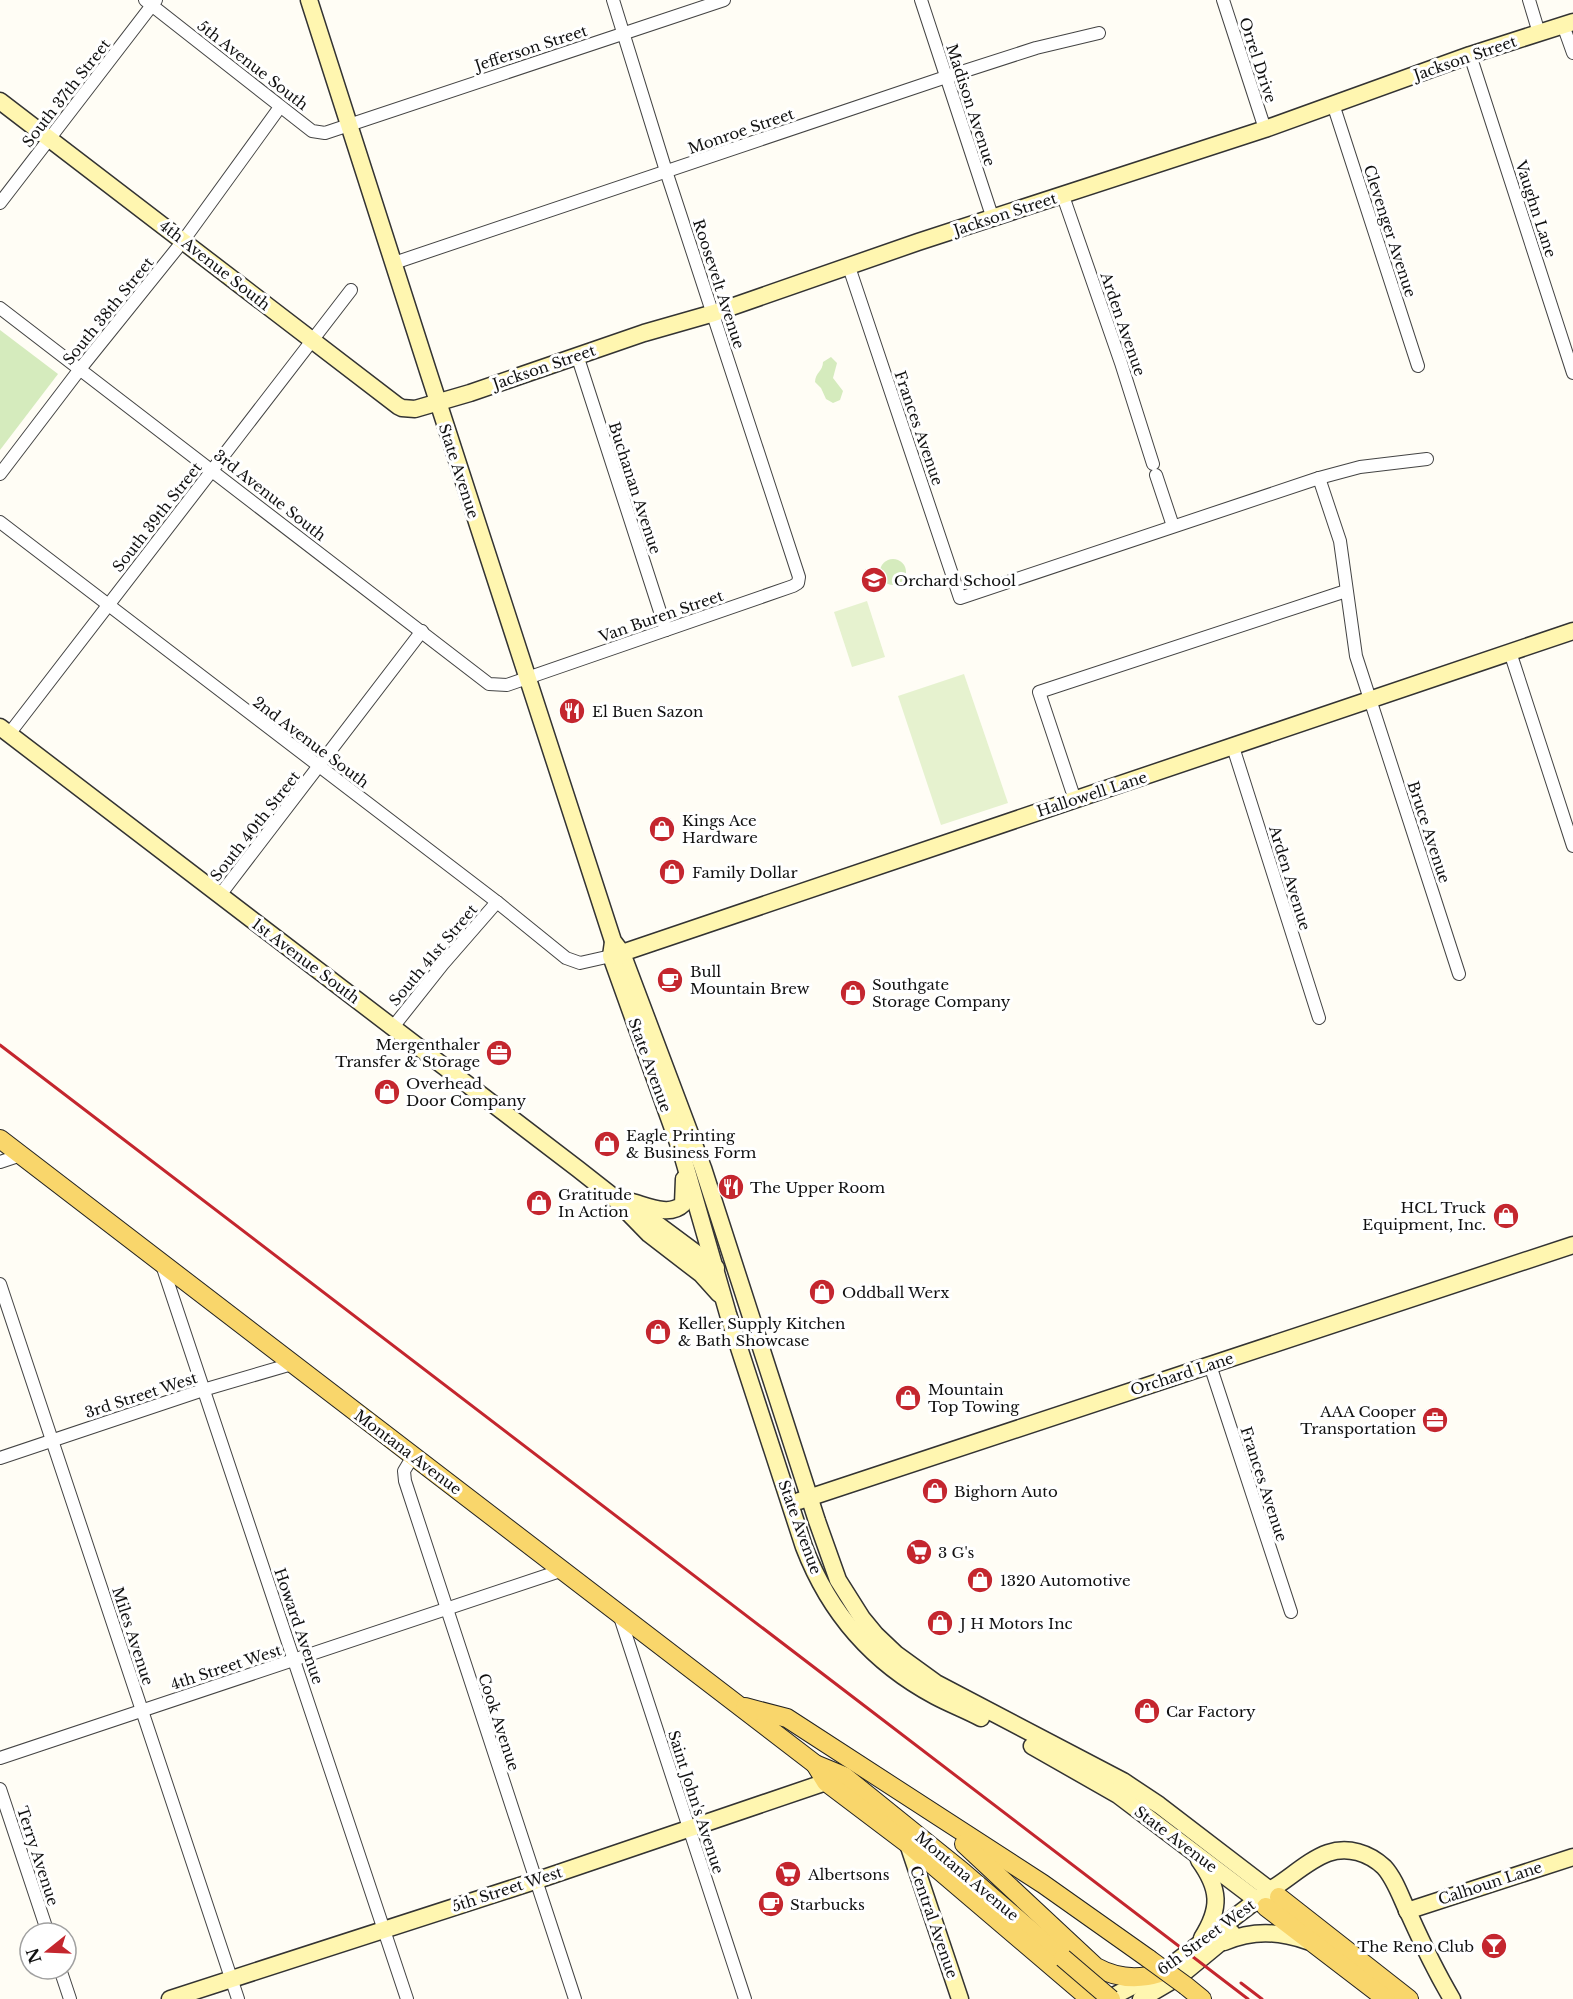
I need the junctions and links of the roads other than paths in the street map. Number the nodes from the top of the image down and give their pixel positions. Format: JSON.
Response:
{"nodes":[{"id":1,"x":309,"y":0,"type":"edge"},
{"id":2,"x":613,"y":0,"type":"edge"},
{"id":3,"x":724,"y":0,"type":"edge"},
{"id":4,"x":921,"y":0,"type":"edge"},
{"id":5,"x":1223,"y":0,"type":"edge"},
{"id":6,"x":1529,"y":0,"type":"edge"},
{"id":7,"x":151,"y":2,"type":"edge"},
{"id":8,"x":1568,"y":23,"type":"edge"},
{"id":9,"x":1099,"y":33,"type":"dead end"},
{"id":10,"x":1539,"y":33,"type":"junction"},
{"id":11,"x":623,"y":34,"type":"junction"},
{"id":12,"x":1573,"y":53,"type":"edge"},
{"id":13,"x":1470,"y":55,"type":"junction"},
{"id":14,"x":946,"y":77,"type":"junction"},
{"id":15,"x":0,"y":101,"type":"edge"},
{"id":16,"x":1333,"y":105,"type":"junction"},
{"id":17,"x":280,"y":107,"type":"junction"},
{"id":18,"x":348,"y":124,"type":"junction"},
{"id":19,"x":1265,"y":129,"type":"junction"},
{"id":20,"x":49,"y":140,"type":"junction"},
{"id":21,"x":666,"y":171,"type":"junction"},
{"id":22,"x":1063,"y":196,"type":"junction"},
{"id":23,"x":0,"y":203,"type":"edge"},
{"id":24,"x":993,"y":219,"type":"junction"},
{"id":25,"x":183,"y":241,"type":"junction"},
{"id":26,"x":394,"y":263,"type":"junction"},
{"id":27,"x":849,"y":267,"type":"junction"},
{"id":28,"x":351,"y":291,"type":"dead end"},
{"id":29,"x":0,"y":308,"type":"edge"},
{"id":30,"x":714,"y":313,"type":"junction"},
{"id":31,"x":313,"y":340,"type":"junction"},
{"id":32,"x":577,"y":355,"type":"junction"},
{"id":33,"x":1418,"y":366,"type":"dead end"},
{"id":34,"x":80,"y":369,"type":"junction"},
{"id":35,"x":1573,"y":373,"type":"edge"},
{"id":36,"x":436,"y":403,"type":"junction"},
{"id":37,"x":1427,"y":459,"type":"dead end"},
{"id":38,"x":213,"y":470,"type":"junction"},
{"id":39,"x":0,"y":474,"type":"edge"},
{"id":40,"x":1319,"y":478,"type":"junction"},
{"id":41,"x":0,"y":522,"type":"edge"},
{"id":42,"x":1173,"y":526,"type":"junction"},
{"id":43,"x":799,"y":577,"type":"joint"},
{"id":44,"x":1346,"y":591,"type":"junction"},
{"id":45,"x":108,"y":605,"type":"junction"},
{"id":46,"x":666,"y":630,"type":"junction"},
{"id":47,"x":422,"y":631,"type":"junction"},
{"id":48,"x":1573,"y":631,"type":"edge"},
{"id":49,"x":1510,"y":652,"type":"junction"},
{"id":50,"x":527,"y":678,"type":"junction"},
{"id":51,"x":1371,"y":700,"type":"junction"},
{"id":52,"x":5,"y":731,"type":"edge"},
{"id":53,"x":1233,"y":747,"type":"junction"},
{"id":54,"x":320,"y":767,"type":"junction"},
{"id":55,"x":1075,"y":800,"type":"junction"},
{"id":56,"x":1573,"y":846,"type":"edge"},
{"id":57,"x":220,"y":895,"type":"junction"},
{"id":58,"x":496,"y":902,"type":"junction"},
{"id":59,"x":616,"y":950,"type":"junction"},
{"id":60,"x":1459,"y":974,"type":"dead end"},
{"id":61,"x":1319,"y":1018,"type":"dead end"},
{"id":62,"x":393,"y":1027,"type":"junction"},
{"id":63,"x":0,"y":1140,"type":"edge"},
{"id":64,"x":21,"y":1155,"type":"junction"},
{"id":65,"x":682,"y":1155,"type":"junction"},
{"id":66,"x":0,"y":1162,"type":"edge"},
{"id":67,"x":611,"y":1195,"type":"junction"},
{"id":68,"x":1573,"y":1245,"type":"edge"},
{"id":69,"x":162,"y":1264,"type":"junction"},
{"id":70,"x":715,"y":1267,"type":"junction"},
{"id":71,"x":0,"y":1284,"type":"edge"},
{"id":72,"x":726,"y":1305,"type":"junction"},
{"id":73,"x":292,"y":1364,"type":"junction"},
{"id":74,"x":1210,"y":1365,"type":"junction"},
{"id":75,"x":203,"y":1390,"type":"junction"},
{"id":76,"x":778,"y":1401,"type":"junction"},
{"id":77,"x":53,"y":1440,"type":"junction"},
{"id":78,"x":413,"y":1456,"type":"junction"},
{"id":79,"x":0,"y":1458,"type":"edge"},
{"id":80,"x":809,"y":1497,"type":"junction"},
{"id":81,"x":790,"y":1503,"type":"junction"},
{"id":82,"x":563,"y":1570,"type":"junction"},
{"id":83,"x":447,"y":1609,"type":"junction"},
{"id":84,"x":1291,"y":1612,"type":"dead end"},
{"id":85,"x":619,"y":1613,"type":"junction"},
{"id":86,"x":294,"y":1660,"type":"junction"},
{"id":87,"x":732,"y":1701,"type":"junction"},
{"id":88,"x":142,"y":1710,"type":"junction"},
{"id":89,"x":0,"y":1758,"type":"edge"},
{"id":90,"x":815,"y":1764,"type":"junction"},
{"id":91,"x":844,"y":1776,"type":"junction"},
{"id":92,"x":826,"y":1782,"type":"junction"},
{"id":93,"x":0,"y":1789,"type":"edge"},
{"id":94,"x":928,"y":1811,"type":"junction"},
{"id":95,"x":688,"y":1828,"type":"junction"},
{"id":96,"x":908,"y":1844,"type":"junction"},
{"id":97,"x":1189,"y":1848,"type":"junction"},
{"id":98,"x":1573,"y":1857,"type":"edge"},
{"id":99,"x":535,"y":1881,"type":"junction"},
{"id":100,"x":1268,"y":1898,"type":"junction"},
{"id":101,"x":1407,"y":1911,"type":"junction"},
{"id":102,"x":44,"y":1921,"type":"edge"},
{"id":103,"x":384,"y":1930,"type":"junction"},
{"id":104,"x":1315,"y":1943,"type":"junction"},
{"id":105,"x":1218,"y":1944,"type":"junction"},
{"id":106,"x":1194,"y":1948,"type":"junction"},
{"id":107,"x":1061,"y":1965,"type":"junction"},
{"id":108,"x":1155,"y":1966,"type":"junction"},
{"id":109,"x":231,"y":1980,"type":"junction"},
{"id":110,"x":64,"y":1981,"type":"edge"},
{"id":111,"x":70,"y":1999,"type":"edge"},
{"id":112,"x":170,"y":1999,"type":"edge"},
{"id":113,"x":238,"y":1999,"type":"edge"},
{"id":114,"x":407,"y":1999,"type":"edge"},
{"id":115,"x":575,"y":1999,"type":"edge"},
{"id":116,"x":745,"y":1999,"type":"edge"},
{"id":117,"x":960,"y":1999,"type":"edge"},
{"id":118,"x":1090,"y":1999,"type":"edge"},
{"id":119,"x":1109,"y":1999,"type":"edge"},
{"id":120,"x":1141,"y":1999,"type":"edge"},
{"id":121,"x":1202,"y":1999,"type":"edge"},
{"id":122,"x":1386,"y":1999,"type":"edge"},
{"id":123,"x":1409,"y":1999,"type":"edge"},
{"id":124,"x":1452,"y":1999,"type":"edge"}],
"edges":[{"from":1,"to":18,"type":"street","name":"State Avenue"},
{"from":2,"to":11,"type":"street","name":"Roosevelt Avenue"},
{"from":3,"to":11,"type":"street","name":"Jefferson Street"},
{"from":4,"to":14,"type":"street","name":"Madison Avenue"},
{"from":5,"to":19,"type":"street","name":"Orrel Drive"},
{"from":6,"to":10,"type":"street"},
{"from":7,"to":17,"type":"street","name":"5th Avenue South"},
{"from":7,"to":20,"type":"street","name":"South 37th Street"},
{"from":8,"to":10,"type":"street","name":"Jackson Street"},
{"from":8,"to":12,"type":"street"},
{"from":9,"to":14,"type":"street","name":"Monroe Street"},
{"from":10,"to":13,"type":"street","name":"Jackson Street"},
{"from":11,"to":18,"type":"street","name":"Jefferson Street"},
{"from":11,"to":21,"type":"street","name":"Roosevelt Avenue"},
{"from":13,"to":16,"type":"street","name":"Jackson Street"},
{"from":13,"to":35,"type":"street","name":"Vaughn Lane"},
{"from":14,"to":21,"type":"street","name":"Monroe Street"},
{"from":14,"to":24,"type":"street","name":"Madison Avenue"},
{"from":15,"to":20,"type":"street","name":"4th Avenue South"},
{"from":16,"to":19,"type":"street","name":"Jackson Street"},
{"from":16,"to":33,"type":"street","name":"Clevenger Avenue"},
{"from":17,"to":18,"type":"street","name":"5th Avenue South"},
{"from":17,"to":25,"type":"street","name":"South 38th Street"},
{"from":18,"to":26,"type":"street","name":"State Avenue"},
{"from":19,"to":22,"type":"street","name":"Jackson Street"},
{"from":20,"to":23,"type":"street","name":"South 37th Street"},
{"from":20,"to":25,"type":"street","name":"4th Avenue South"},
{"from":21,"to":26,"type":"street","name":"Monroe Street"},
{"from":21,"to":30,"type":"street","name":"Roosevelt Avenue"},
{"from":22,"to":24,"type":"street","name":"Jackson Street"},
{"from":22,"to":42,"type":"street","name":"Arden Avenue"},
{"from":24,"to":27,"type":"street","name":"Jackson Street"},
{"from":25,"to":31,"type":"street","name":"4th Avenue South"},
{"from":25,"to":34,"type":"street","name":"South 38th Street"},
{"from":26,"to":36,"type":"street","name":"State Avenue"},
{"from":27,"to":30,"type":"street","name":"Jackson Street"},
{"from":27,"to":42,"type":"street","name":"Frances Avenue"},
{"from":28,"to":31,"type":"street","name":"South 39th Street"},
{"from":29,"to":34,"type":"street","name":"3rd Avenue South"},
{"from":30,"to":32,"type":"street","name":"Jackson Street"},
{"from":30,"to":43,"type":"street","name":"Roosevelt Avenue"},
{"from":31,"to":36,"type":"street","name":"4th Avenue South"},
{"from":31,"to":38,"type":"street","name":"South 39th Street"},
{"from":32,"to":36,"type":"street","name":"Jackson Street"},
{"from":32,"to":46,"type":"street","name":"Buchanan Avenue"},
{"from":34,"to":38,"type":"street","name":"3rd Avenue South"},
{"from":34,"to":39,"type":"street","name":"South 38th Street"},
{"from":36,"to":50,"type":"street","name":"State Avenue"},
{"from":37,"to":40,"type":"street"},
{"from":38,"to":45,"type":"street","name":"South 39th Street"},
{"from":38,"to":47,"type":"street","name":"3rd Avenue South"},
{"from":40,"to":42,"type":"street"},
{"from":40,"to":44,"type":"street","name":"Bruce Avenue"},
{"from":41,"to":45,"type":"street","name":"2nd Avenue South"},
{"from":43,"to":46,"type":"street","name":"Van Buren Street"},
{"from":44,"to":51,"type":"street","name":"Bruce Avenue"},
{"from":44,"to":55,"type":"street"},
{"from":45,"to":52,"type":"street","name":"South 39th Street"},
{"from":45,"to":54,"type":"street","name":"2nd Avenue South"},
{"from":46,"to":50,"type":"street","name":"Van Buren Street"},
{"from":47,"to":50,"type":"street","name":"3rd Avenue South"},
{"from":47,"to":54,"type":"street","name":"South 40th Street"},
{"from":48,"to":49,"type":"street","name":"Hallowell Lane"},
{"from":49,"to":51,"type":"street","name":"Hallowell Lane"},
{"from":49,"to":56,"type":"street"},
{"from":50,"to":59,"type":"street","name":"State Avenue"},
{"from":51,"to":53,"type":"street","name":"Hallowell Lane"},
{"from":51,"to":60,"type":"street","name":"Bruce Avenue"},
{"from":52,"to":57,"type":"street","name":"1st Avenue South"},
{"from":53,"to":55,"type":"street","name":"Hallowell Lane"},
{"from":53,"to":61,"type":"street","name":"Arden Avenue"},
{"from":54,"to":57,"type":"street","name":"South 40th Street"},
{"from":54,"to":58,"type":"street","name":"2nd Avenue South"},
{"from":55,"to":59,"type":"street","name":"Hallowell Lane"},
{"from":57,"to":62,"type":"street","name":"1st Avenue South"},
{"from":58,"to":59,"type":"street","name":"2nd Avenue South"},
{"from":58,"to":62,"type":"street","name":"South 41st Street"},
{"from":59,"to":65,"type":"street","name":"State Avenue"},
{"from":59,"to":76,"type":"street","name":"State Avenue"},
{"from":62,"to":67,"type":"street","name":"1st Avenue South"},
{"from":63,"to":64,"type":"main road","name":"Montana Avenue"},
{"from":64,"to":66,"type":"street"},
{"from":64,"to":69,"type":"main road","name":"Montana Avenue"},
{"from":65,"to":67,"type":"street"},
{"from":65,"to":70,"type":"street","name":"State Avenue"},
{"from":67,"to":70,"type":"street","name":"1st Avenue South"},
{"from":67,"to":72,"type":"street","name":"1st Avenue South"},
{"from":68,"to":74,"type":"street","name":"Orchard Lane"},
{"from":69,"to":73,"type":"main road","name":"Montana Avenue"},
{"from":69,"to":75,"type":"street","name":"Howard Avenue"},
{"from":70,"to":72,"type":"street","name":"State Avenue"},
{"from":70,"to":76,"type":"street","name":"1st Avenue South"},
{"from":71,"to":77,"type":"street","name":"Miles Avenue"},
{"from":72,"to":81,"type":"street","name":"State Avenue"},
{"from":73,"to":75,"type":"street","name":"3rd Street West"},
{"from":73,"to":78,"type":"main road","name":"Montana Avenue"},
{"from":74,"to":80,"type":"street","name":"Orchard Lane"},
{"from":74,"to":84,"type":"street","name":"Frances Avenue"},
{"from":75,"to":77,"type":"street","name":"3rd Street West"},
{"from":75,"to":86,"type":"street","name":"Howard Avenue"},
{"from":76,"to":80,"type":"street","name":"State Avenue"},
{"from":77,"to":79,"type":"street","name":"3rd Street West"},
{"from":77,"to":88,"type":"street","name":"Miles Avenue"},
{"from":78,"to":82,"type":"main road","name":"Montana Avenue"},
{"from":78,"to":83,"type":"street","name":"Cook Avenue"},
{"from":80,"to":81,"type":"street","name":"Orchard Lane"},
{"from":80,"to":100,"type":"street","name":"State Avenue"},
{"from":81,"to":97,"type":"street","name":"State Avenue"},
{"from":82,"to":83,"type":"street","name":"4th Street West"},
{"from":82,"to":85,"type":"main road","name":"Montana Avenue"},
{"from":83,"to":86,"type":"street","name":"4th Street West"},
{"from":83,"to":99,"type":"street","name":"Cook Avenue"},
{"from":85,"to":87,"type":"main road","name":"Montana Avenue"},
{"from":85,"to":95,"type":"street","name":"Saint John's Avenue"},
{"from":86,"to":88,"type":"street","name":"4th Street West"},
{"from":86,"to":103,"type":"street","name":"Howard Avenue"},
{"from":87,"to":90,"type":"main road","name":"Montana Avenue"},
{"from":87,"to":94,"type":"main road"},
{"from":88,"to":89,"type":"street","name":"4th Street West"},
{"from":88,"to":109,"type":"street","name":"Miles Avenue"},
{"from":90,"to":91,"type":"main road","name":"Montana Avenue"},
{"from":90,"to":92,"type":"main road","name":"Montana Avenue"},
{"from":91,"to":92,"type":"street","name":"5th Street West"},
{"from":91,"to":107,"type":"main road","name":"Montana Avenue"},
{"from":92,"to":95,"type":"street","name":"5th Street West"},
{"from":92,"to":96,"type":"main road","name":"Montana Avenue"},
{"from":93,"to":102,"type":"street","name":"Terry Avenue"},
{"from":94,"to":108,"type":"main road"},
{"from":94,"to":108,"type":"main road"},
{"from":95,"to":99,"type":"street","name":"5th Street West"},
{"from":95,"to":116,"type":"street","name":"Saint John's Avenue"},
{"from":96,"to":107,"type":"main road","name":"Montana Avenue"},
{"from":96,"to":117,"type":"street","name":"Central Avenue"},
{"from":97,"to":100,"type":"street","name":"State Avenue"},
{"from":97,"to":106,"type":"street"},
{"from":98,"to":101,"type":"street","name":"Calhoun Lane"},
{"from":99,"to":103,"type":"street","name":"5th Street West"},
{"from":99,"to":115,"type":"street","name":"Cook Avenue"},
{"from":100,"to":101,"type":"street"},
{"from":100,"to":104,"type":"main road"},
{"from":100,"to":105,"type":"street","name":"6th Street West"},
{"from":100,"to":106,"type":"street","name":"6th Street West"},
{"from":100,"to":123,"type":"main road"},
{"from":101,"to":124,"type":"street"},
{"from":103,"to":109,"type":"street","name":"5th Street West"},
{"from":103,"to":114,"type":"street","name":"Howard Avenue"},
{"from":104,"to":105,"type":"street"},
{"from":104,"to":122,"type":"main road"},
{"from":105,"to":120,"type":"street","name":"6th Street West"},
{"from":106,"to":108,"type":"street","name":"6th Street West"},
{"from":107,"to":118,"type":"main road","name":"Montana Avenue"},
{"from":107,"to":119,"type":"main road","name":"Montana Avenue","bridge":true},
{"from":108,"to":119,"type":"street","name":"6th Street West"},
{"from":108,"to":121,"type":"main road","bridge":true},
{"from":109,"to":112,"type":"street","name":"5th Street West"},
{"from":109,"to":113,"type":"street","name":"Miles Avenue"},
{"from":110,"to":111,"type":"street"}]}
